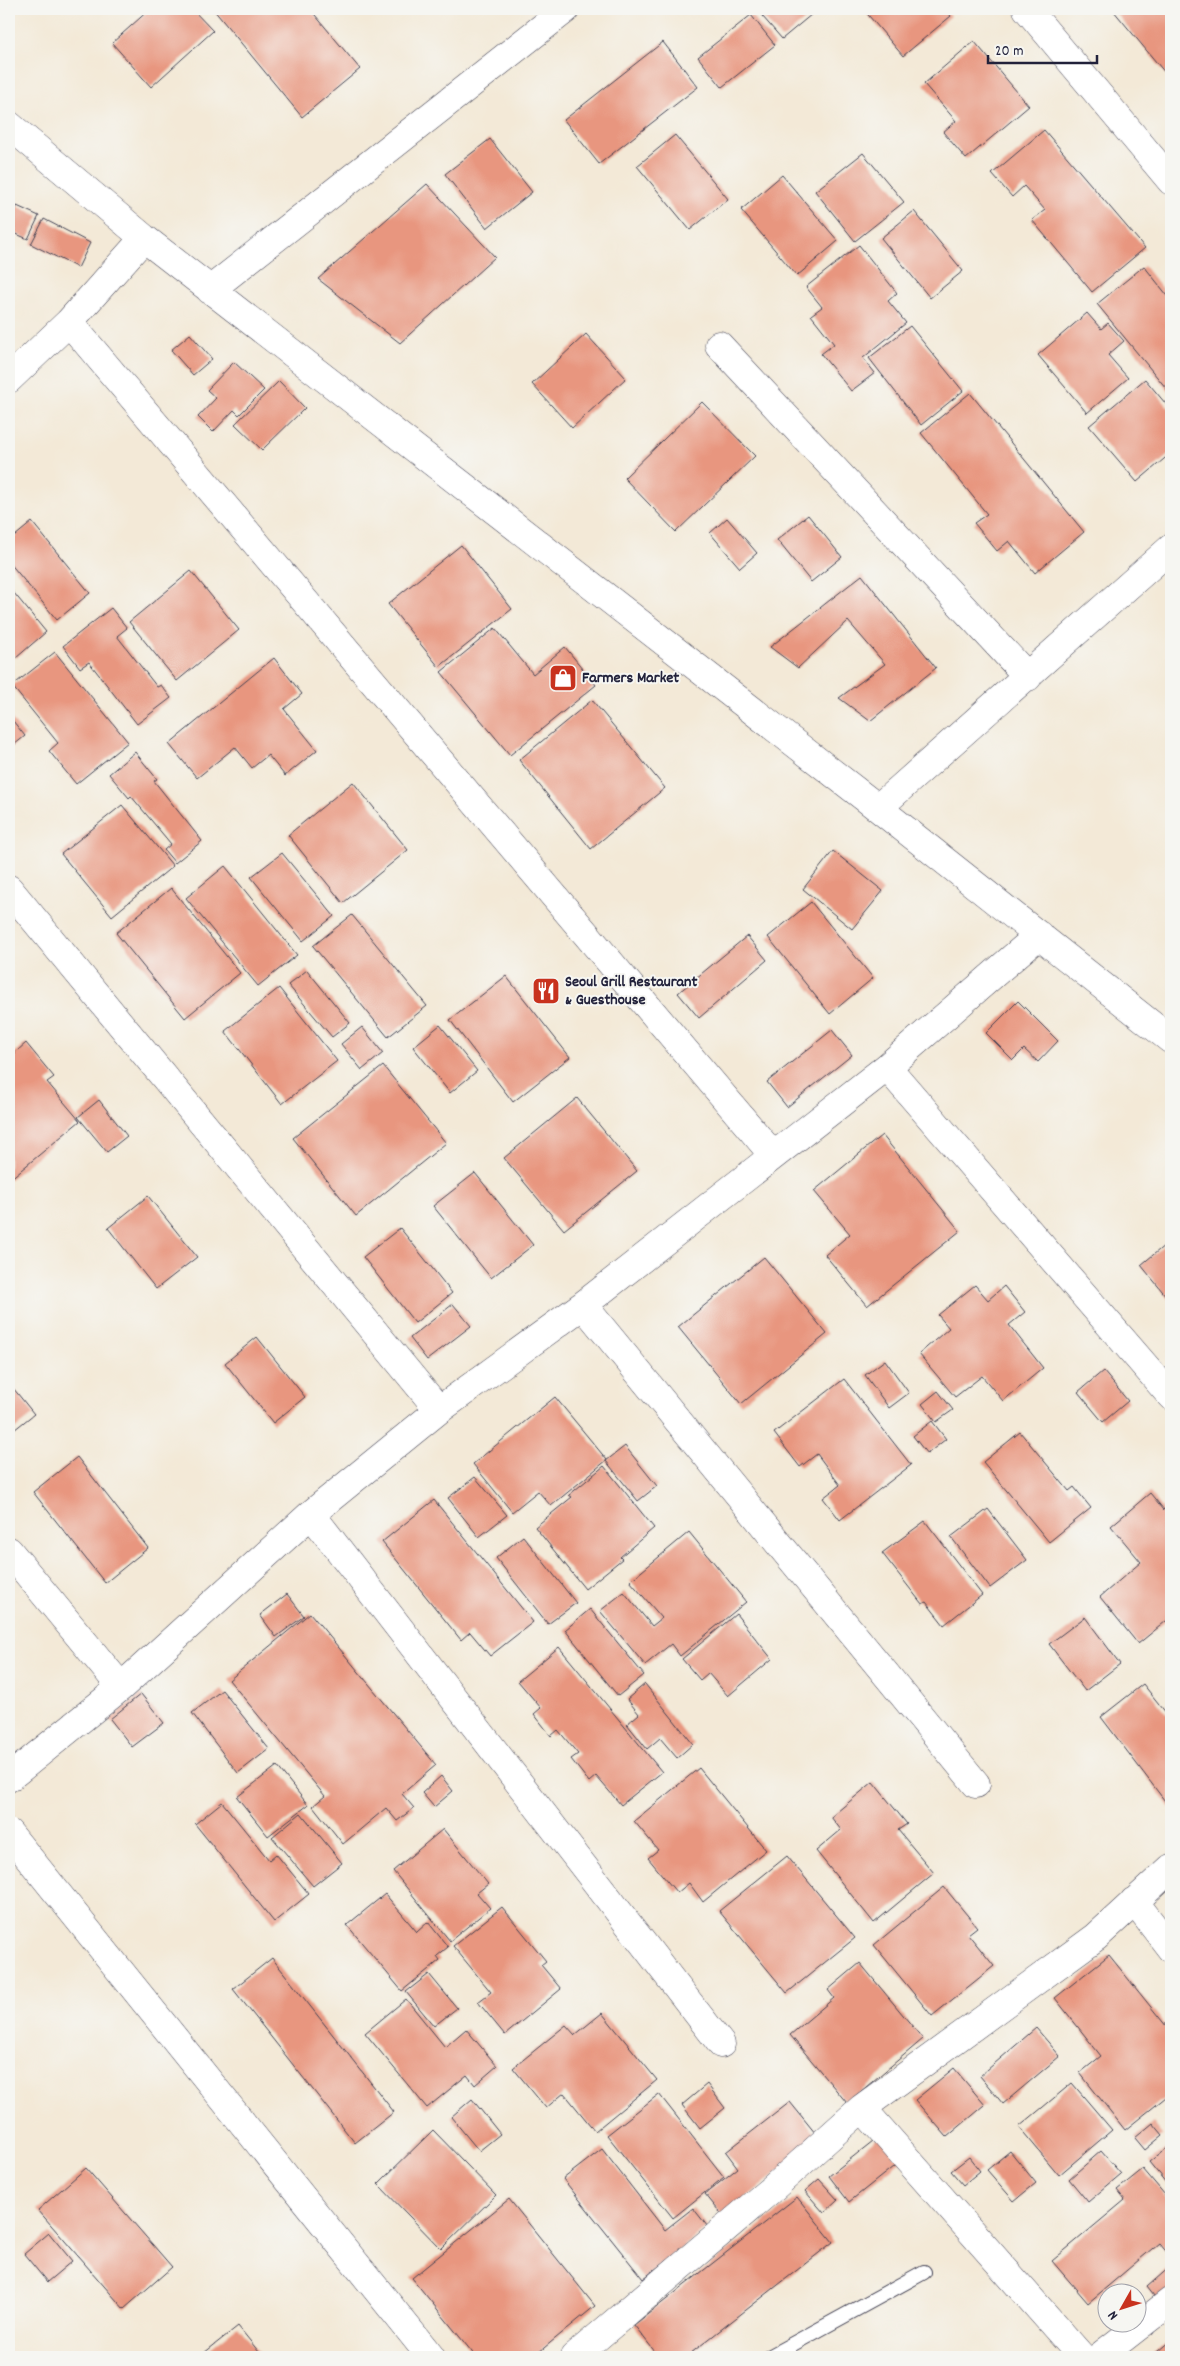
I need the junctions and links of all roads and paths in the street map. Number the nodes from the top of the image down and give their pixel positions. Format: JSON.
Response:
{"nodes":[{"id":1,"x":566,"y":9,"type":"edge"},
{"id":2,"x":1027,"y":9,"type":"edge"},
{"id":3,"x":9,"y":125,"type":"edge"},
{"id":4,"x":1171,"y":181,"type":"edge"},
{"id":5,"x":144,"y":238,"type":"junction"},
{"id":6,"x":210,"y":290,"type":"junction"},
{"id":7,"x":69,"y":322,"type":"junction"},
{"id":8,"x":720,"y":345,"type":"dead end"},
{"id":9,"x":9,"y":380,"type":"edge"},
{"id":10,"x":1171,"y":548,"type":"edge"},
{"id":11,"x":1028,"y":677,"type":"junction"},
{"id":12,"x":878,"y":808,"type":"junction"},
{"id":13,"x":9,"y":889,"type":"edge"},
{"id":14,"x":1039,"y":935,"type":"junction"},
{"id":15,"x":1171,"y":1040,"type":"edge"},
{"id":16,"x":887,"y":1067,"type":"junction"},
{"id":17,"x":773,"y":1155,"type":"junction"},
{"id":18,"x":583,"y":1305,"type":"junction"},
{"id":19,"x":1171,"y":1396,"type":"edge"},
{"id":20,"x":439,"y":1410,"type":"junction"},
{"id":21,"x":311,"y":1514,"type":"junction"},
{"id":22,"x":9,"y":1551,"type":"edge"},
{"id":23,"x":121,"y":1687,"type":"junction"},
{"id":24,"x":9,"y":1778,"type":"edge"},
{"id":25,"x":976,"y":1784,"type":"dead end"},
{"id":26,"x":9,"y":1833,"type":"edge"},
{"id":27,"x":1171,"y":1868,"type":"edge"},
{"id":28,"x":1134,"y":1901,"type":"junction"},
{"id":29,"x":1171,"y":1949,"type":"edge"},
{"id":30,"x":721,"y":2044,"type":"dead end"},
{"id":31,"x":862,"y":2108,"type":"junction"},
{"id":32,"x":924,"y":2272,"type":"dead end"},
{"id":33,"x":1171,"y":2301,"type":"edge"},
{"id":34,"x":431,"y":2357,"type":"edge"},
{"id":35,"x":574,"y":2357,"type":"edge"},
{"id":36,"x":769,"y":2357,"type":"edge"},
{"id":37,"x":1082,"y":2357,"type":"edge"},
{"id":38,"x":1099,"y":2357,"type":"edge"}],
"edges":[{"from":1,"to":6,"type":"street"},
{"from":2,"to":4,"type":"street"},
{"from":3,"to":5,"type":"street"},
{"from":5,"to":6,"type":"street"},
{"from":5,"to":7,"type":"street"},
{"from":6,"to":12,"type":"street"},
{"from":7,"to":9,"type":"street"},
{"from":7,"to":17,"type":"street"},
{"from":8,"to":11,"type":"street"},
{"from":10,"to":11,"type":"street"},
{"from":11,"to":12,"type":"street"},
{"from":12,"to":14,"type":"street"},
{"from":13,"to":20,"type":"street"},
{"from":14,"to":15,"type":"street"},
{"from":14,"to":16,"type":"street"},
{"from":16,"to":17,"type":"street"},
{"from":16,"to":19,"type":"street"},
{"from":17,"to":18,"type":"street"},
{"from":18,"to":20,"type":"street"},
{"from":18,"to":25,"type":"street"},
{"from":20,"to":21,"type":"street"},
{"from":21,"to":23,"type":"street"},
{"from":21,"to":30,"type":"street"},
{"from":22,"to":23,"type":"street"},
{"from":23,"to":24,"type":"street"},
{"from":26,"to":34,"type":"street"},
{"from":27,"to":28,"type":"street"},
{"from":28,"to":29,"type":"street"},
{"from":28,"to":31,"type":"street"},
{"from":31,"to":35,"type":"street"},
{"from":31,"to":37,"type":"street"},
{"from":32,"to":36,"type":"lane"},
{"from":33,"to":38,"type":"street"}]}
